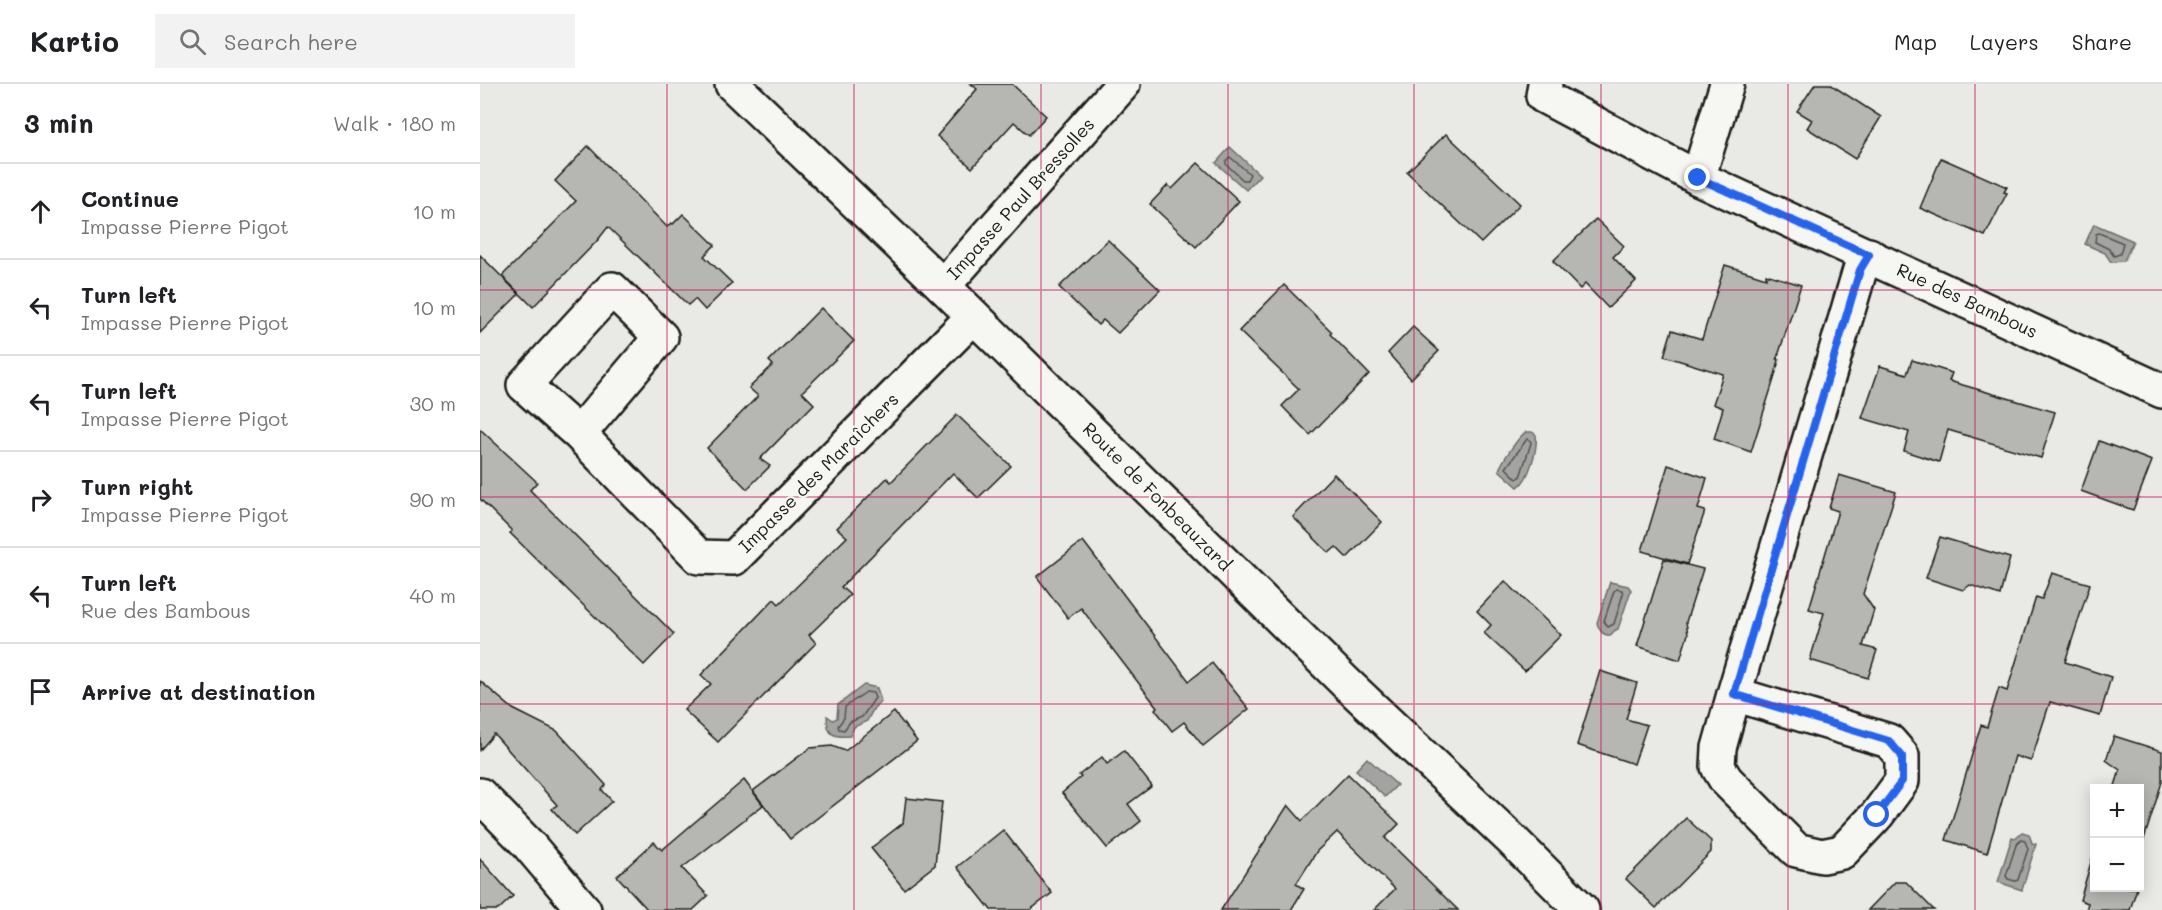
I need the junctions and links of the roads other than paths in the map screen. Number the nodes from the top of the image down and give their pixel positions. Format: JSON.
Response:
{"nodes":[{"id":1,"x":732,"y":84,"type":"edge"},
{"id":2,"x":1123,"y":84,"type":"edge"},
{"id":3,"x":1545,"y":84,"type":"edge"},
{"id":4,"x":1727,"y":84,"type":"edge"},
{"id":5,"x":1698,"y":178,"type":"junction"},
{"id":6,"x":1869,"y":255,"type":"junction"},
{"id":7,"x":943,"y":286,"type":"junction"},
{"id":8,"x":973,"y":316,"type":"junction"},
{"id":9,"x":2162,"y":391,"type":"edge"},
{"id":10,"x":579,"y":434,"type":"dead end"},
{"id":11,"x":1734,"y":694,"type":"junction"},
{"id":12,"x":480,"y":795,"type":"edge"},
{"id":13,"x":584,"y":910,"type":"edge"},
{"id":14,"x":1581,"y":910,"type":"edge"}],
"edges":[{"from":1,"to":7,"type":"street","name":"Route de Fonbeauzard"},
{"from":2,"to":7,"type":"street","name":"Impasse Paul Bressolles"},
{"from":3,"to":5,"type":"street","name":"Rue des Bambous"},
{"from":4,"to":5,"type":"street"},
{"from":5,"to":6,"type":"street","name":"Rue des Bambous"},
{"from":6,"to":9,"type":"street","name":"Rue des Bambous"},
{"from":6,"to":11,"type":"street"},
{"from":7,"to":8,"type":"street","name":"Route de Fonbeauzard"},
{"from":8,"to":10,"type":"street","name":"Impasse des Maraîchers"},
{"from":8,"to":14,"type":"street","name":"Route de Fonbeauzard"},
{"from":11,"to":11,"type":"street"},
{"from":12,"to":13,"type":"street"}]}
